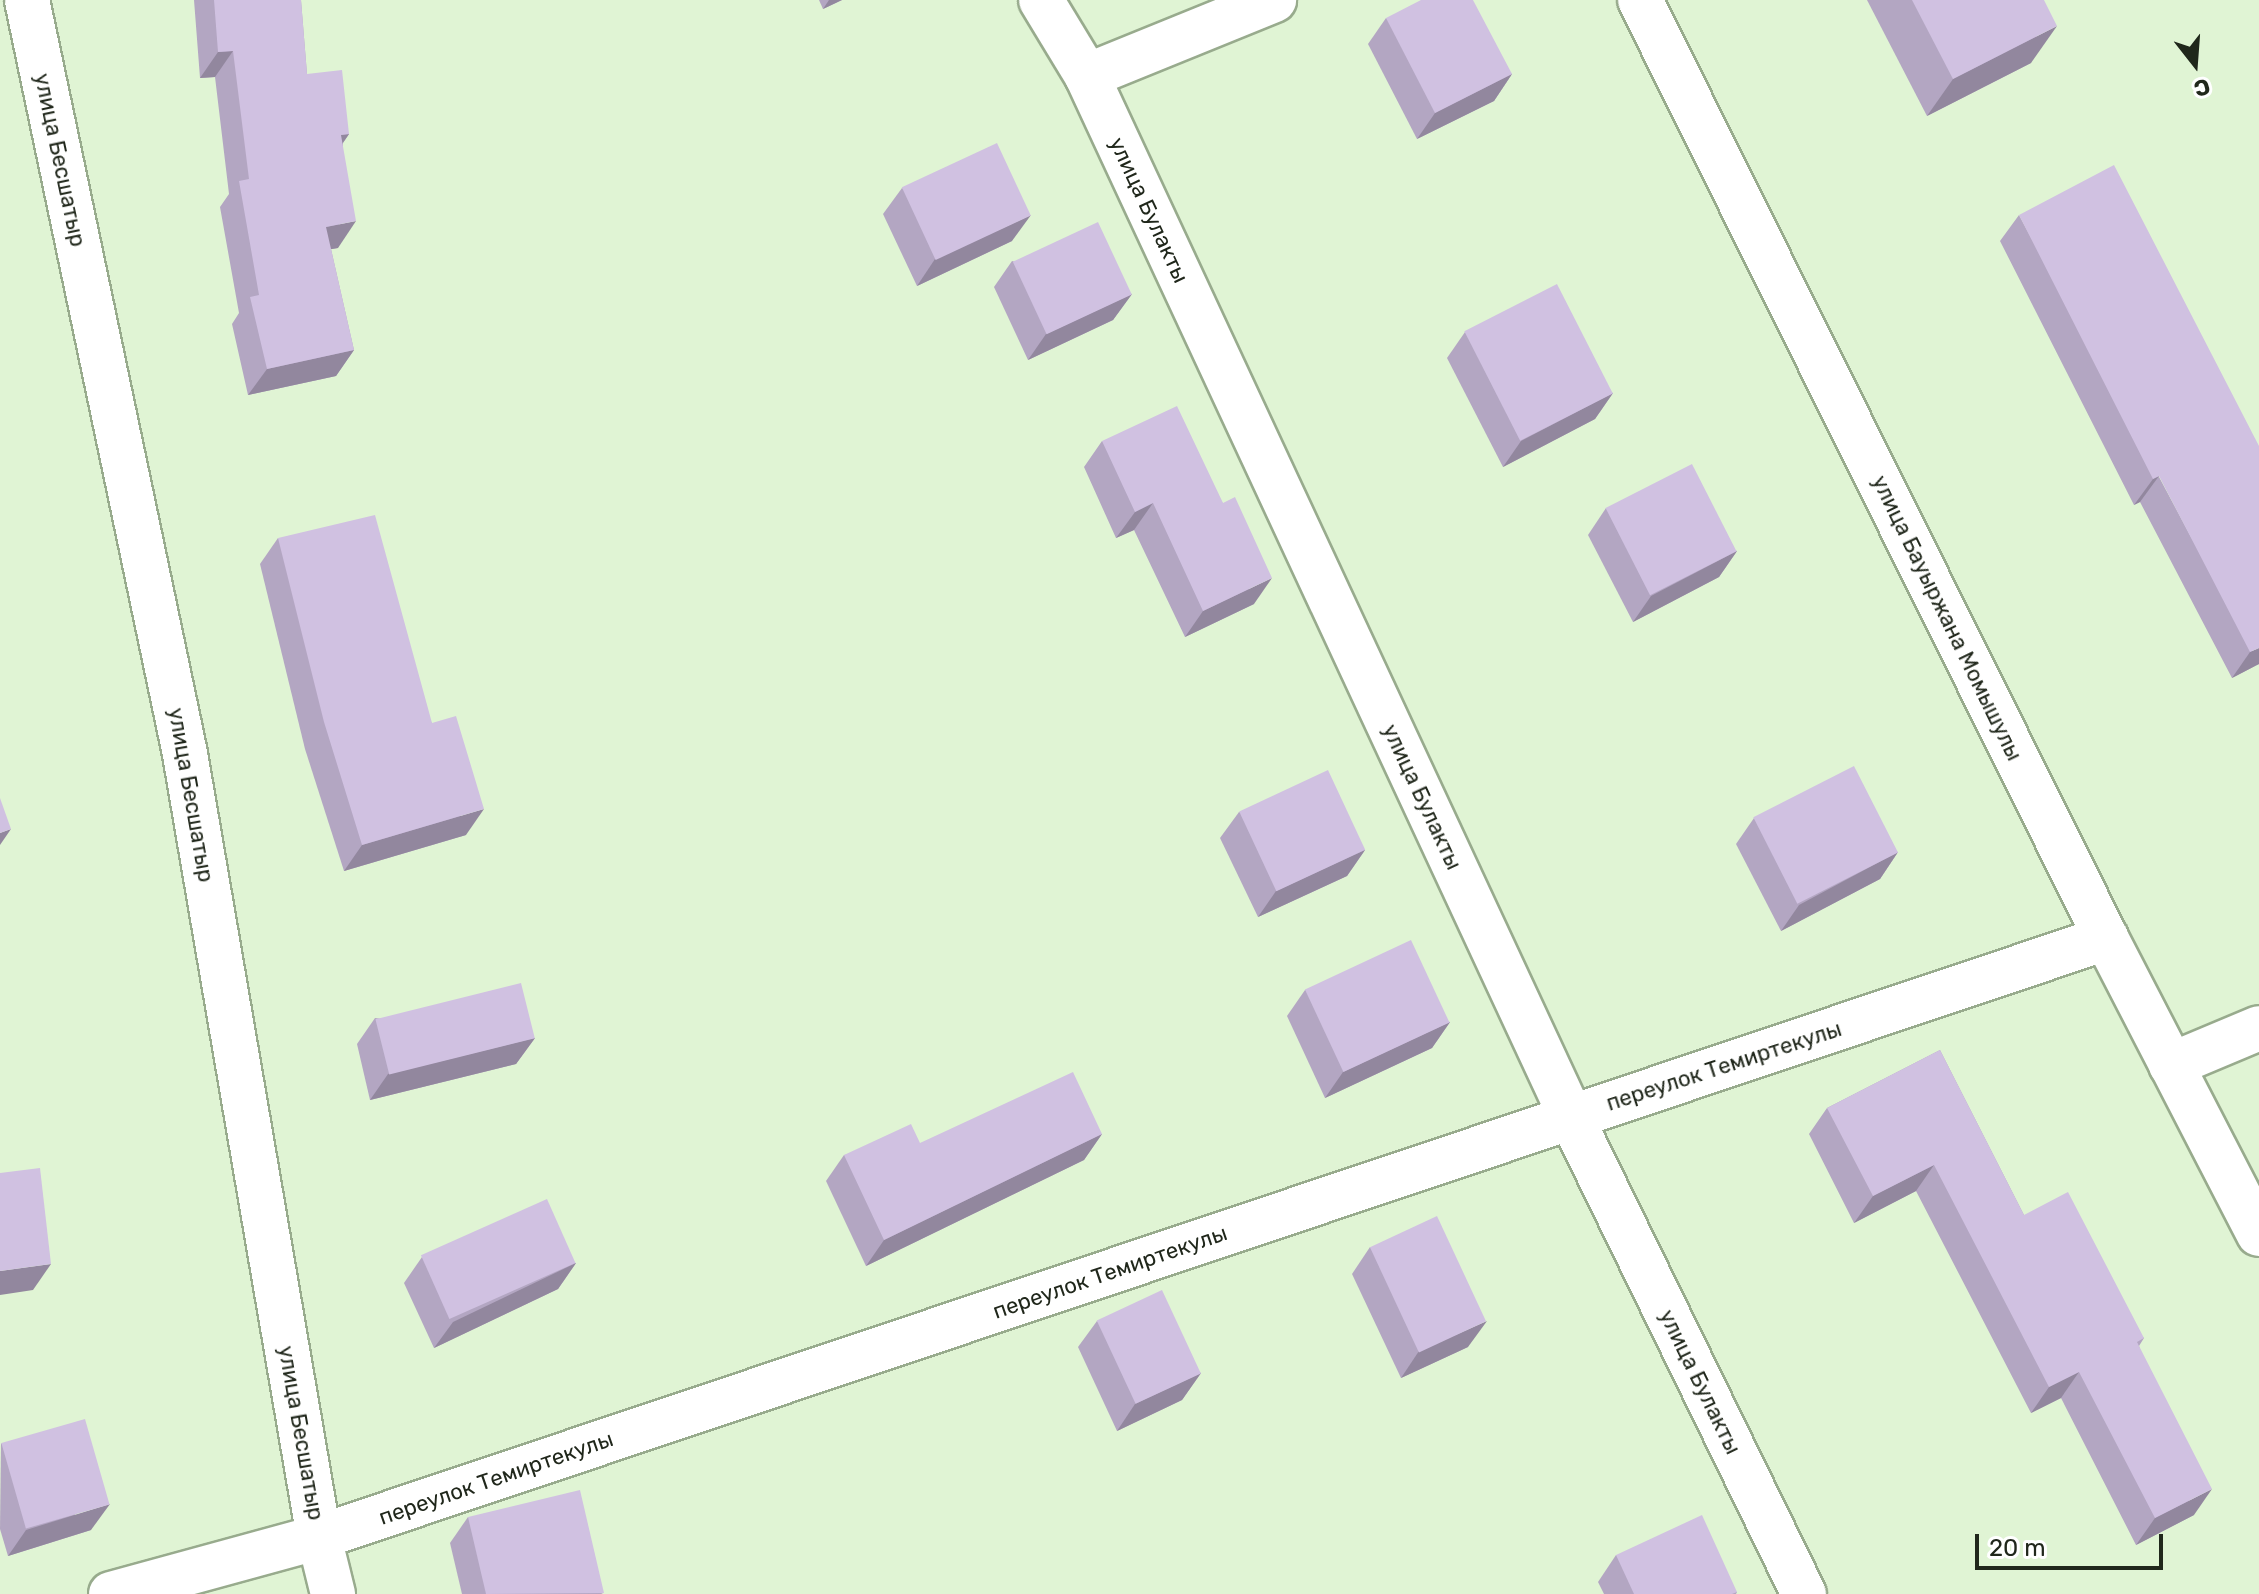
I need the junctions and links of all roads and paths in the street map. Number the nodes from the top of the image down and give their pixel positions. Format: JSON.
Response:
{"nodes":[{"id":1,"x":27,"y":0,"type":"edge"},
{"id":2,"x":1041,"y":0,"type":"edge"},
{"id":3,"x":1274,"y":0,"type":"edge"},
{"id":4,"x":1640,"y":0,"type":"edge"},
{"id":5,"x":1087,"y":76,"type":"junction"},
{"id":6,"x":2106,"y":938,"type":"junction"},
{"id":7,"x":2259,"y":1028,"type":"edge"},
{"id":8,"x":2171,"y":1065,"type":"junction"},
{"id":9,"x":1571,"y":1117,"type":"junction"},
{"id":10,"x":2259,"y":1234,"type":"edge"},
{"id":11,"x":319,"y":1537,"type":"junction"},
{"id":12,"x":111,"y":1594,"type":"edge"},
{"id":13,"x":333,"y":1594,"type":"edge"},
{"id":14,"x":1804,"y":1594,"type":"edge"}],
"edges":[{"from":1,"to":11,"type":"street","name":"улица Бесшатыр"},
{"from":2,"to":5,"type":"street","name":"улица Булакты"},
{"from":3,"to":5,"type":"street"},
{"from":4,"to":6,"type":"street","name":"улица Бауыржана Момышулы"},
{"from":5,"to":9,"type":"street","name":"улица Булакты"},
{"from":6,"to":8,"type":"street","name":"улица Бауыржана Момышулы"},
{"from":6,"to":9,"type":"street","name":"переулок Темиртекулы"},
{"from":7,"to":8,"type":"street"},
{"from":8,"to":10,"type":"street","name":"улица Бауыржана Момышулы"},
{"from":9,"to":11,"type":"street","name":"переулок Темиртекулы"},
{"from":9,"to":14,"type":"street","name":"улица Булакты"},
{"from":11,"to":12,"type":"street","name":"переулок Темиртекулы"},
{"from":11,"to":13,"type":"street","name":"улица Бесшатыр"}]}
